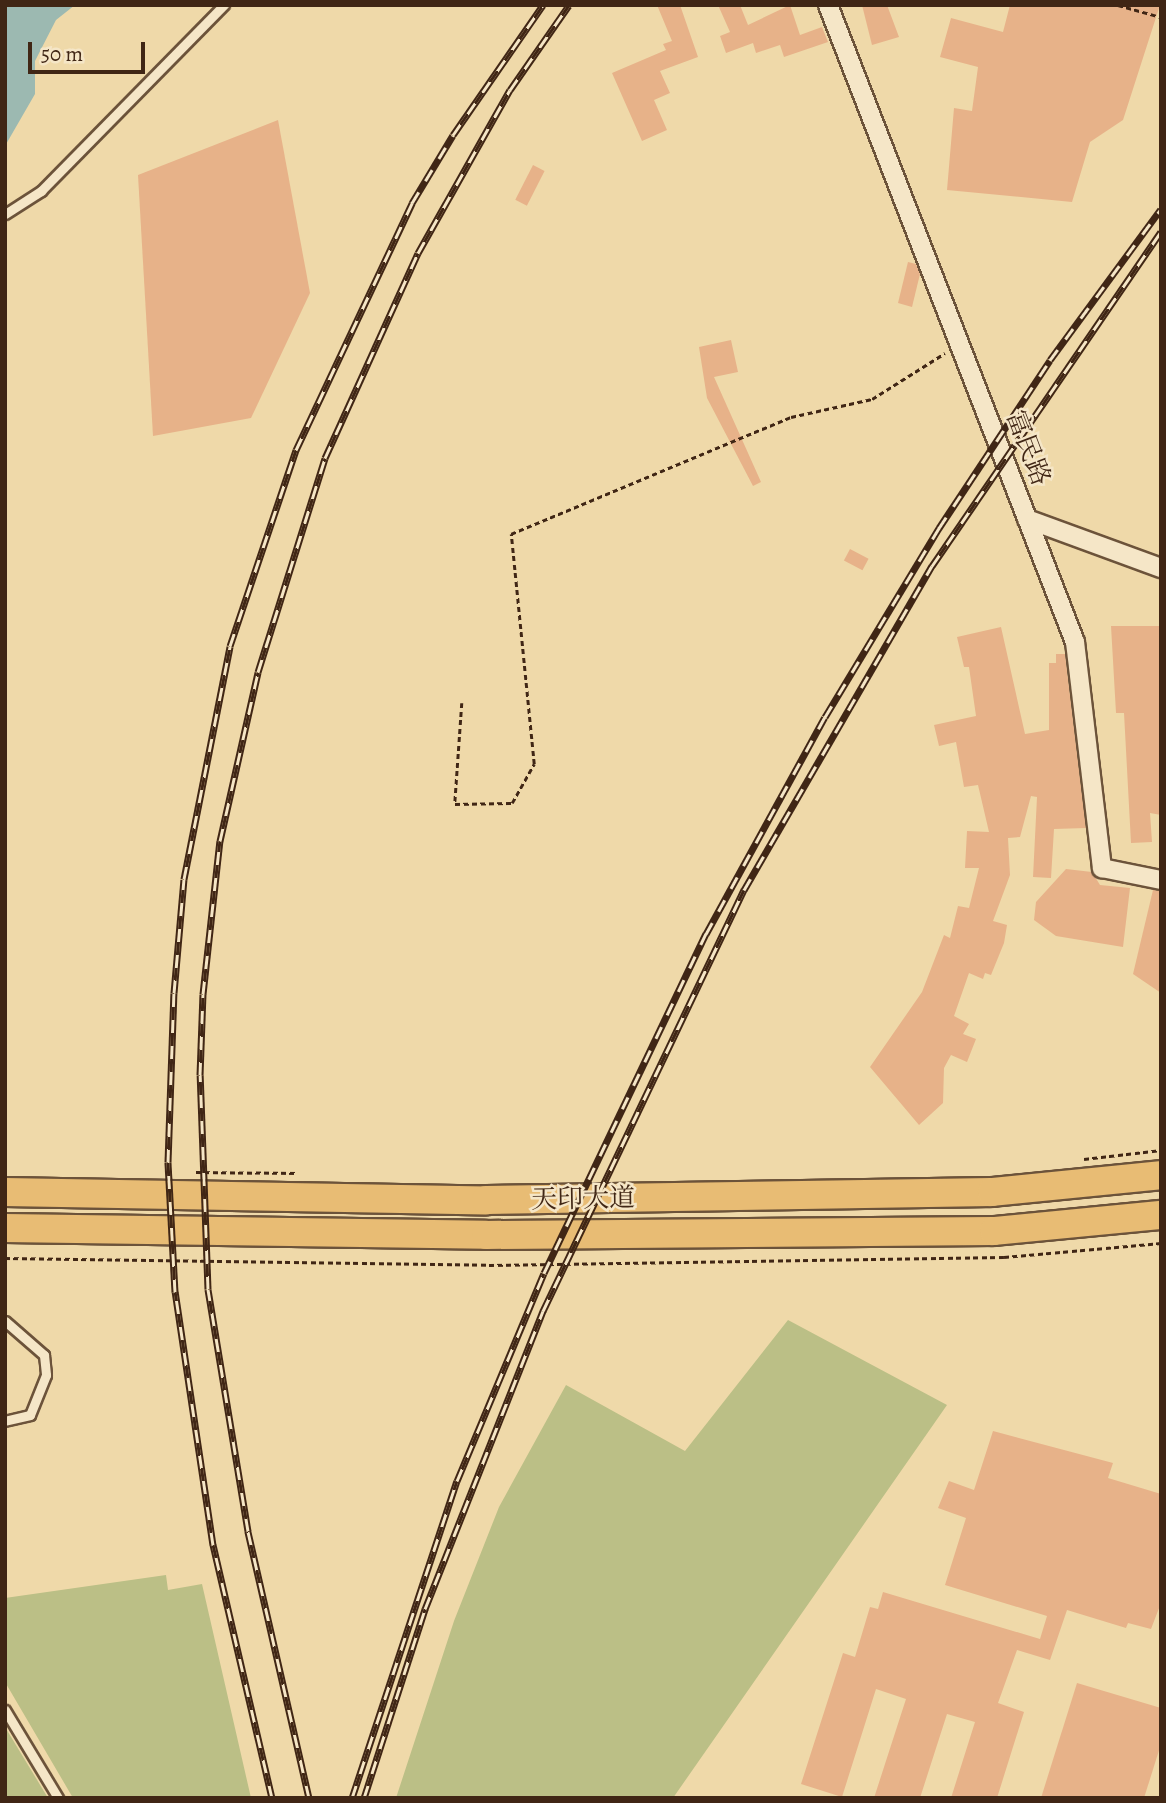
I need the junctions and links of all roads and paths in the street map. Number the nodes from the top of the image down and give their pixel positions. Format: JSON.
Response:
{"nodes":[{"id":1,"x":224,"y":5,"type":"edge"},
{"id":2,"x":828,"y":5,"type":"edge"},
{"id":3,"x":1118,"y":5,"type":"edge"},
{"id":4,"x":1161,"y":17,"type":"edge"},
{"id":5,"x":5,"y":214,"type":"edge"},
{"id":6,"x":960,"y":344,"type":"junction"},
{"id":7,"x":1027,"y":519,"type":"junction"},
{"id":8,"x":1161,"y":568,"type":"edge"},
{"id":9,"x":462,"y":704,"type":"dead end"},
{"id":10,"x":1161,"y":880,"type":"edge"},
{"id":11,"x":1161,"y":1150,"type":"edge"},
{"id":12,"x":1074,"y":1160,"type":"dead end"},
{"id":13,"x":194,"y":1172,"type":"dead end"},
{"id":14,"x":302,"y":1174,"type":"dead end"},
{"id":15,"x":1161,"y":1175,"type":"edge"},
{"id":16,"x":5,"y":1192,"type":"edge"},
{"id":17,"x":1161,"y":1215,"type":"edge"},
{"id":18,"x":5,"y":1228,"type":"edge"},
{"id":19,"x":1161,"y":1243,"type":"edge"},
{"id":20,"x":5,"y":1258,"type":"edge"},
{"id":21,"x":5,"y":1321,"type":"edge"},
{"id":22,"x":5,"y":1421,"type":"edge"},
{"id":23,"x":5,"y":1710,"type":"edge"},
{"id":24,"x":58,"y":1798,"type":"edge"}],
"edges":[{"from":1,"to":5,"type":"lane"},
{"from":2,"to":6,"type":"street","name":"富民路"},
{"from":3,"to":4,"type":"path"},
{"from":6,"to":7,"type":"street","name":"富民路"},
{"from":6,"to":9,"type":"path"},
{"from":7,"to":8,"type":"street"},
{"from":7,"to":10,"type":"street","name":"富民路"},
{"from":11,"to":12,"type":"path"},
{"from":13,"to":14,"type":"path"},
{"from":15,"to":16,"type":"main road","name":"天印大道"},
{"from":17,"to":18,"type":"main road","name":"天印大道"},
{"from":19,"to":20,"type":"path"},
{"from":21,"to":22,"type":"lane"},
{"from":23,"to":24,"type":"lane"}]}
